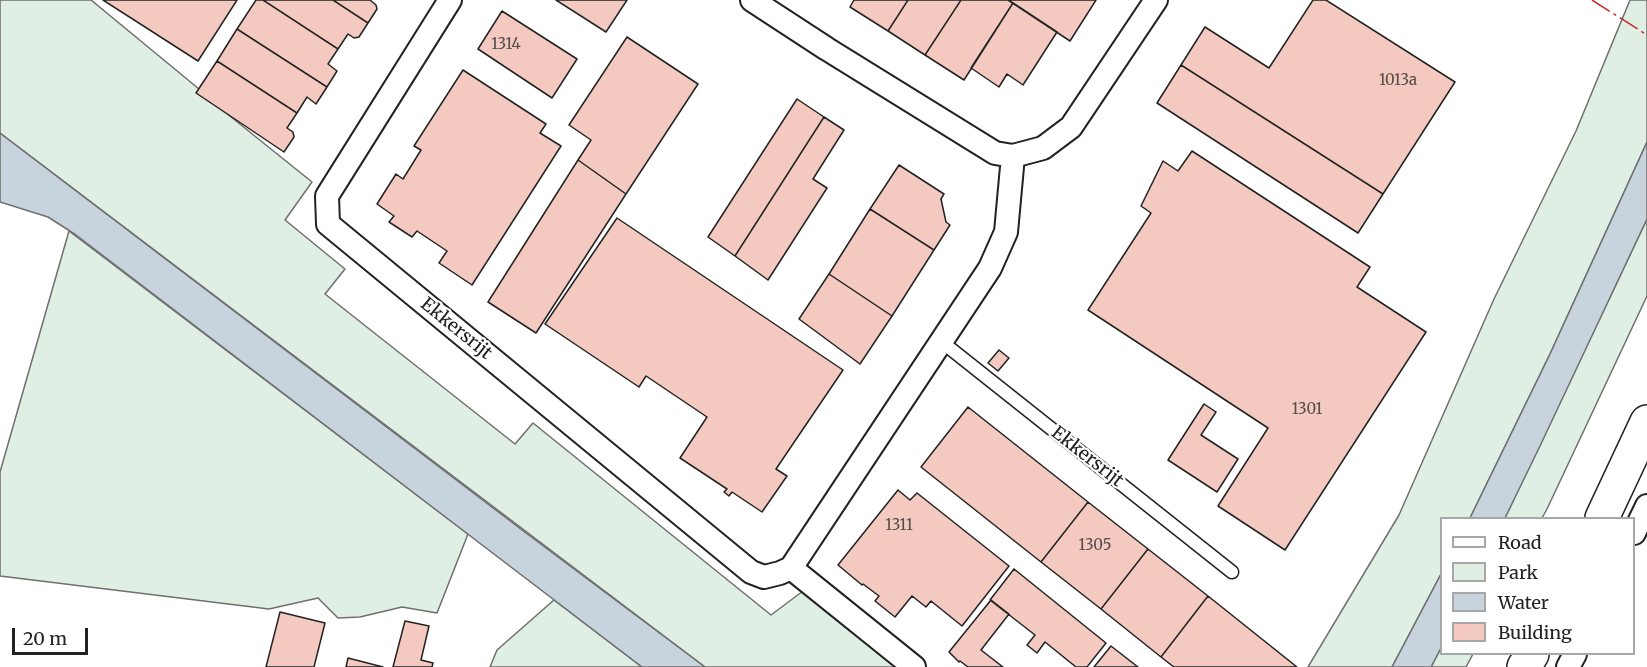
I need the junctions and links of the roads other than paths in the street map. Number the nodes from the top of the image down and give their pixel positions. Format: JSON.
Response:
{"nodes":[{"id":1,"x":450,"y":0,"type":"edge"},
{"id":2,"x":752,"y":0,"type":"edge"},
{"id":3,"x":1156,"y":0,"type":"edge"},
{"id":4,"x":1013,"y":156,"type":"junction"},
{"id":5,"x":942,"y":342,"type":"junction"},
{"id":6,"x":1647,"y":422,"type":"edge"},
{"id":7,"x":1647,"y":506,"type":"edge"},
{"id":8,"x":1603,"y":517,"type":"edge"},
{"id":9,"x":1635,"y":531,"type":"edge"},
{"id":10,"x":790,"y":568,"type":"junction"},
{"id":11,"x":1232,"y":572,"type":"dead end"},
{"id":12,"x":914,"y":667,"type":"edge"}],
"edges":[{"from":1,"to":10,"type":"street","name":"Ekkersrijt"},
{"from":2,"to":4,"type":"street"},
{"from":3,"to":4,"type":"street"},
{"from":4,"to":5,"type":"street"},
{"from":5,"to":10,"type":"street"},
{"from":5,"to":11,"type":"lane","name":"Ekkersrijt"},
{"from":6,"to":8,"type":"main road"},
{"from":7,"to":9,"type":"street"},
{"from":10,"to":12,"type":"street"}]}
